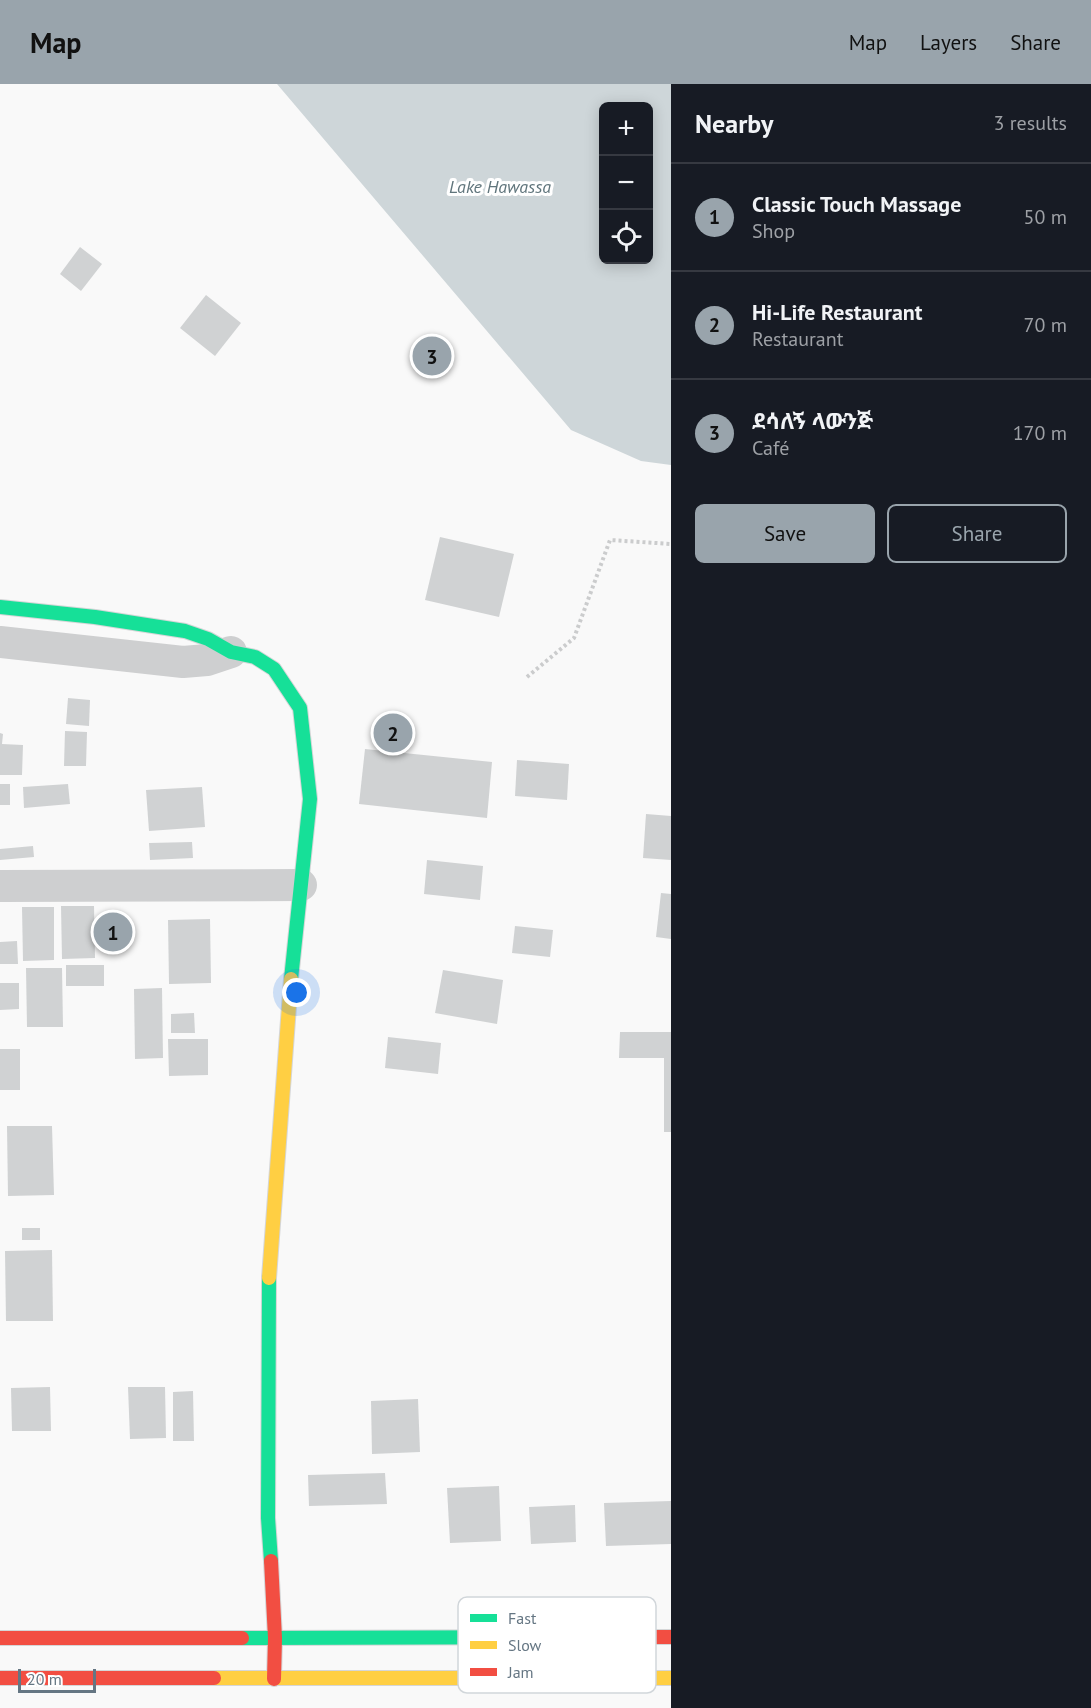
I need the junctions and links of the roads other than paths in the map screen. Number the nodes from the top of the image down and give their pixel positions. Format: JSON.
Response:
{"nodes":[{"id":1,"x":0,"y":607,"type":"edge"},
{"id":2,"x":0,"y":642,"type":"edge"},
{"id":3,"x":231,"y":652,"type":"junction"},
{"id":4,"x":301,"y":885,"type":"junction"},
{"id":5,"x":0,"y":886,"type":"edge"},
{"id":6,"x":656,"y":1636,"type":"edge"},
{"id":7,"x":671,"y":1636,"type":"edge"},
{"id":8,"x":458,"y":1637,"type":"edge"},
{"id":9,"x":0,"y":1638,"type":"edge"},
{"id":10,"x":274,"y":1638,"type":"junction"},
{"id":11,"x":0,"y":1678,"type":"edge"},
{"id":12,"x":656,"y":1678,"type":"edge"},
{"id":13,"x":671,"y":1678,"type":"edge"},
{"id":14,"x":274,"y":1679,"type":"junction"},
{"id":15,"x":458,"y":1679,"type":"edge"}],
"edges":[{"from":1,"to":3,"type":"main road"},
{"from":2,"to":3,"type":"street"},
{"from":3,"to":4,"type":"main road"},
{"from":4,"to":5,"type":"street"},
{"from":4,"to":10,"type":"main road"},
{"from":6,"to":7,"type":"main road"},
{"from":8,"to":10,"type":"main road"},
{"from":9,"to":10,"type":"main road"},
{"from":10,"to":14,"type":"main road"},
{"from":11,"to":14,"type":"main road"},
{"from":12,"to":13,"type":"main road"},
{"from":14,"to":15,"type":"main road"}]}
